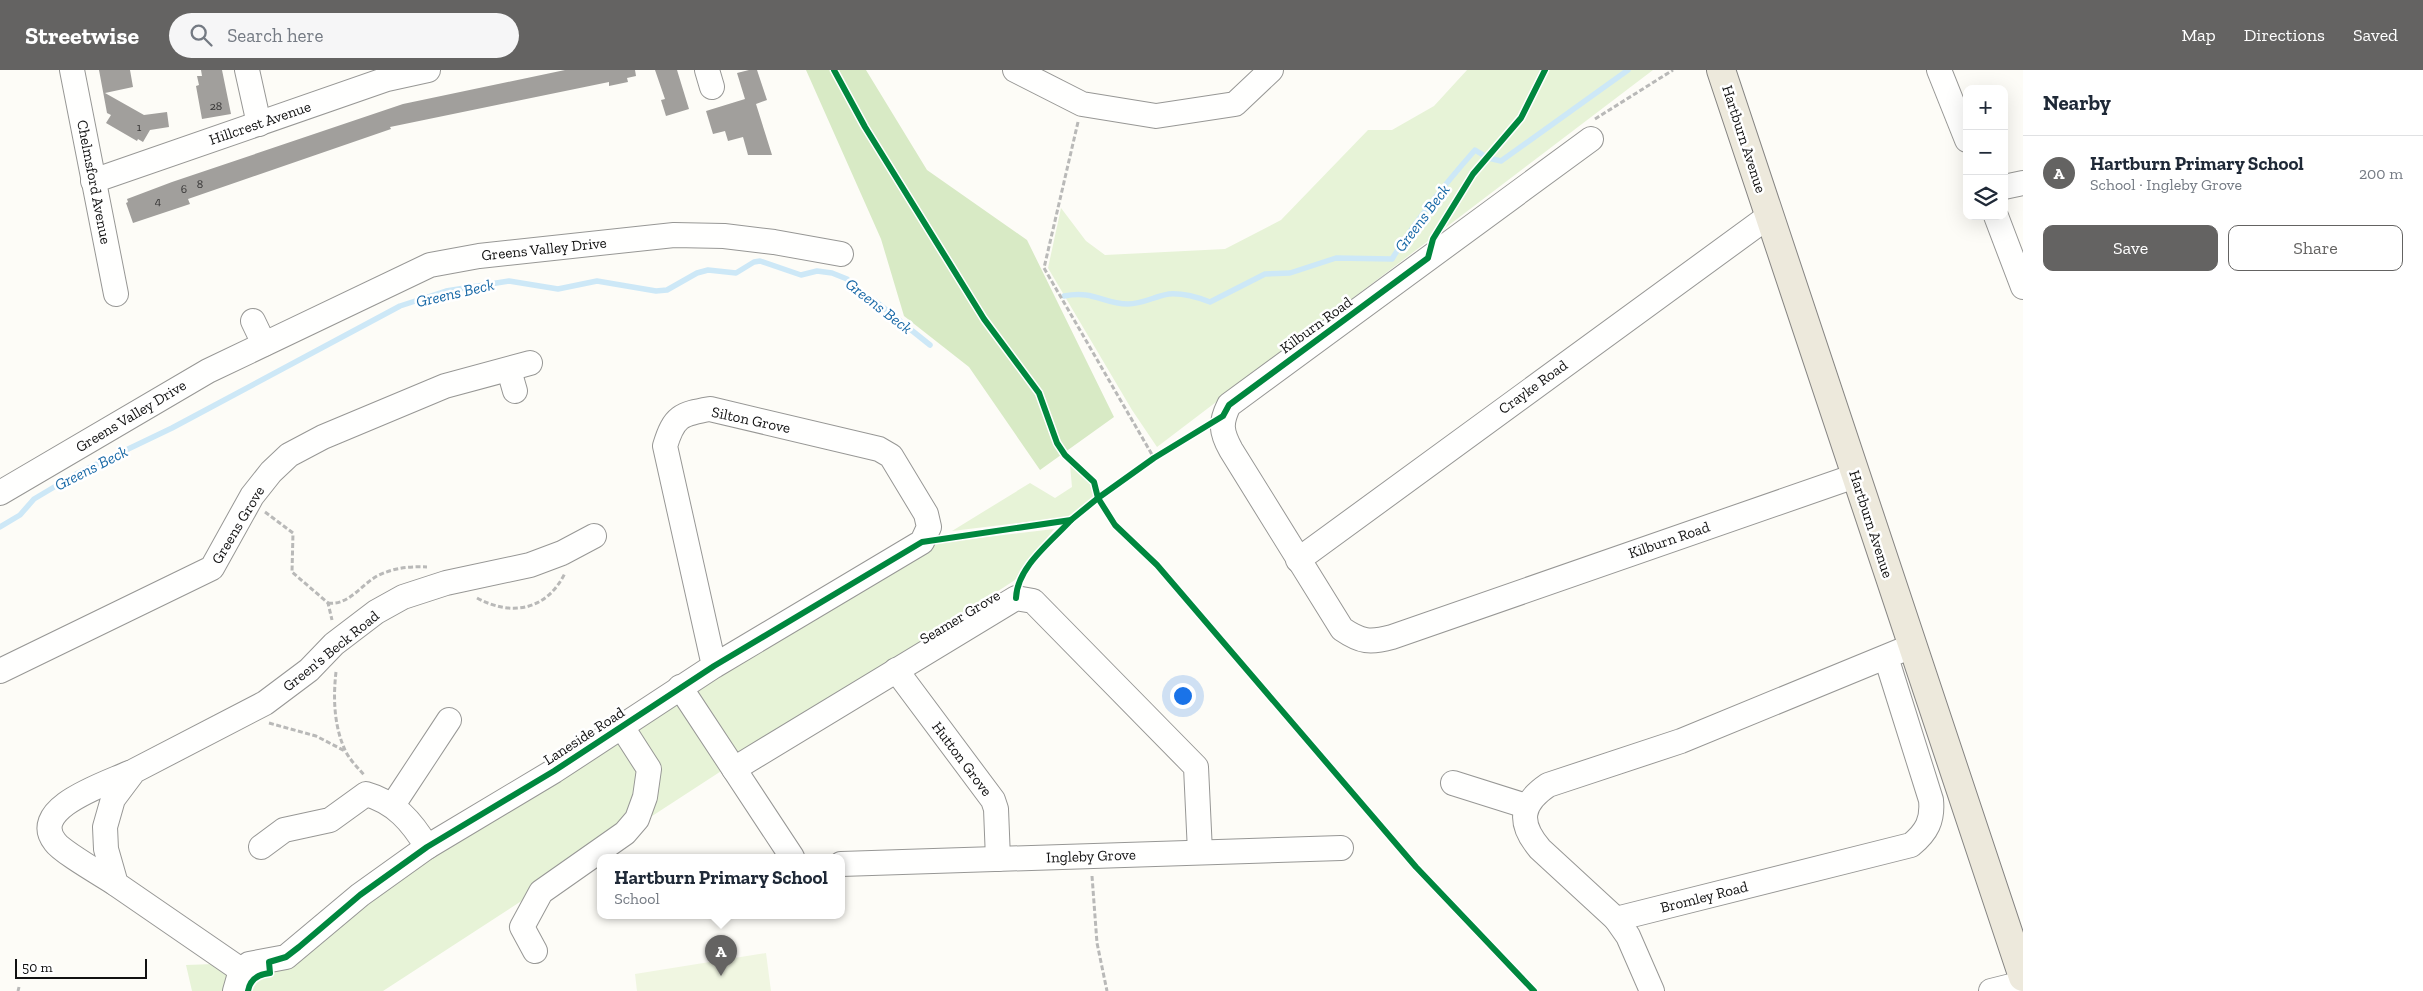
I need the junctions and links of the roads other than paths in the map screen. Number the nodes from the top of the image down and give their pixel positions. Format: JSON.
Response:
{"nodes":[{"id":1,"x":72,"y":70,"type":"edge"},
{"id":2,"x":247,"y":70,"type":"edge"},
{"id":3,"x":428,"y":70,"type":"edge"},
{"id":4,"x":1015,"y":70,"type":"edge"},
{"id":5,"x":1271,"y":70,"type":"edge"},
{"id":6,"x":1721,"y":70,"type":"edge"},
{"id":7,"x":1939,"y":70,"type":"edge"},
{"id":8,"x":260,"y":124,"type":"junction"},
{"id":9,"x":1963,"y":130,"type":"edge"},
{"id":10,"x":1578,"y":143,"type":"road end"},
{"id":11,"x":93,"y":181,"type":"junction"},
{"id":12,"x":2023,"y":183,"type":"edge"},
{"id":13,"x":2008,"y":187,"type":"edge"},
{"id":14,"x":1769,"y":216,"type":"junction"},
{"id":15,"x":1998,"y":220,"type":"edge"},
{"id":16,"x":840,"y":254,"type":"dead end"},
{"id":17,"x":2023,"y":287,"type":"edge"},
{"id":18,"x":116,"y":294,"type":"dead end"},
{"id":19,"x":253,"y":321,"type":"dead end"},
{"id":20,"x":264,"y":344,"type":"junction"},
{"id":21,"x":518,"y":374,"type":"dead end"},
{"id":22,"x":1855,"y":476,"type":"junction"},
{"id":23,"x":0,"y":494,"type":"edge"},
{"id":24,"x":594,"y":536,"type":"dead end"},
{"id":25,"x":922,"y":542,"type":"joint"},
{"id":26,"x":1298,"y":560,"type":"junction"},
{"id":27,"x":1912,"y":646,"type":"junction"},
{"id":28,"x":1886,"y":658,"type":"junction"},
{"id":29,"x":714,"y":666,"type":"junction"},
{"id":30,"x":896,"y":670,"type":"junction"},
{"id":31,"x":0,"y":671,"type":"edge"},
{"id":32,"x":680,"y":687,"type":"junction"},
{"id":33,"x":449,"y":720,"type":"dead end"},
{"id":34,"x":622,"y":727,"type":"junction"},
{"id":35,"x":734,"y":769,"type":"junction"},
{"id":36,"x":134,"y":771,"type":"junction"},
{"id":37,"x":1453,"y":783,"type":"dead end"},
{"id":38,"x":380,"y":799,"type":"junction"},
{"id":39,"x":1526,"y":806,"type":"junction"},
{"id":40,"x":427,"y":847,"type":"junction"},
{"id":41,"x":261,"y":848,"type":"dead end"},
{"id":42,"x":1342,"y":848,"type":"dead end"},
{"id":43,"x":1200,"y":852,"type":"junction"},
{"id":44,"x":790,"y":854,"type":"edge"},
{"id":45,"x":998,"y":859,"type":"junction"},
{"id":46,"x":845,"y":864,"type":"edge"},
{"id":47,"x":116,"y":884,"type":"junction"},
{"id":48,"x":1616,"y":919,"type":"junction"},
{"id":49,"x":534,"y":951,"type":"dead end"},
{"id":50,"x":2023,"y":977,"type":"edge"},
{"id":51,"x":238,"y":981,"type":"edge"},
{"id":52,"x":2023,"y":984,"type":"edge"},
{"id":53,"x":1652,"y":991,"type":"edge"},
{"id":54,"x":1991,"y":991,"type":"edge"}],
"edges":[{"from":1,"to":11,"type":"street","name":"Chelmsford Avenue"},
{"from":2,"to":8,"type":"street"},
{"from":3,"to":8,"type":"street","name":"Hillcrest Avenue"},
{"from":4,"to":5,"type":"street"},
{"from":6,"to":14,"type":"main road","name":"Hartburn Avenue"},
{"from":7,"to":9,"type":"street"},
{"from":8,"to":11,"type":"street","name":"Hillcrest Avenue"},
{"from":10,"to":26,"type":"street","name":"Kilburn Road"},
{"from":11,"to":18,"type":"street","name":"Chelmsford Avenue"},
{"from":12,"to":13,"type":"street"},
{"from":14,"to":22,"type":"main road","name":"Hartburn Avenue"},
{"from":14,"to":26,"type":"street","name":"Crayke Road"},
{"from":15,"to":17,"type":"street"},
{"from":16,"to":20,"type":"street","name":"Greens Valley Drive"},
{"from":19,"to":20,"type":"street"},
{"from":20,"to":23,"type":"street","name":"Greens Valley Drive"},
{"from":21,"to":31,"type":"street","name":"Greens Grove"},
{"from":22,"to":26,"type":"street","name":"Kilburn Road"},
{"from":22,"to":27,"type":"main road","name":"Hartburn Avenue"},
{"from":24,"to":36,"type":"street","name":"Green's Beck Road"},
{"from":25,"to":29,"type":"street","name":"Laneside Road"},
{"from":25,"to":29,"type":"street","name":"Silton Grove"},
{"from":27,"to":28,"type":"street"},
{"from":27,"to":50,"type":"main road","name":"Hartburn Avenue"},
{"from":28,"to":39,"type":"street"},
{"from":28,"to":48,"type":"street","name":"Bromley Road"},
{"from":29,"to":32,"type":"street","name":"Laneside Road"},
{"from":30,"to":35,"type":"street","name":"Seamer Grove"},
{"from":30,"to":43,"type":"street","name":"Seamer Grove"},
{"from":30,"to":45,"type":"street","name":"Hutton Grove"},
{"from":32,"to":34,"type":"street","name":"Laneside Road"},
{"from":32,"to":35,"type":"street"},
{"from":33,"to":38,"type":"street"},
{"from":34,"to":40,"type":"street","name":"Laneside Road"},
{"from":34,"to":49,"type":"street"},
{"from":35,"to":44,"type":"street"},
{"from":36,"to":47,"type":"street","name":"Green's Beck Road"},
{"from":36,"to":47,"type":"street","name":"Green's Beck Road"},
{"from":37,"to":39,"type":"street"},
{"from":38,"to":40,"type":"street"},
{"from":38,"to":41,"type":"street"},
{"from":39,"to":48,"type":"street"},
{"from":40,"to":51,"type":"street","name":"Laneside Road"},
{"from":42,"to":43,"type":"street","name":"Ingleby Grove"},
{"from":43,"to":45,"type":"street","name":"Ingleby Grove"},
{"from":45,"to":46,"type":"street","name":"Ingleby Grove"},
{"from":47,"to":51,"type":"street","name":"Green's Beck Road"},
{"from":48,"to":53,"type":"street"},
{"from":52,"to":54,"type":"street"}]}
